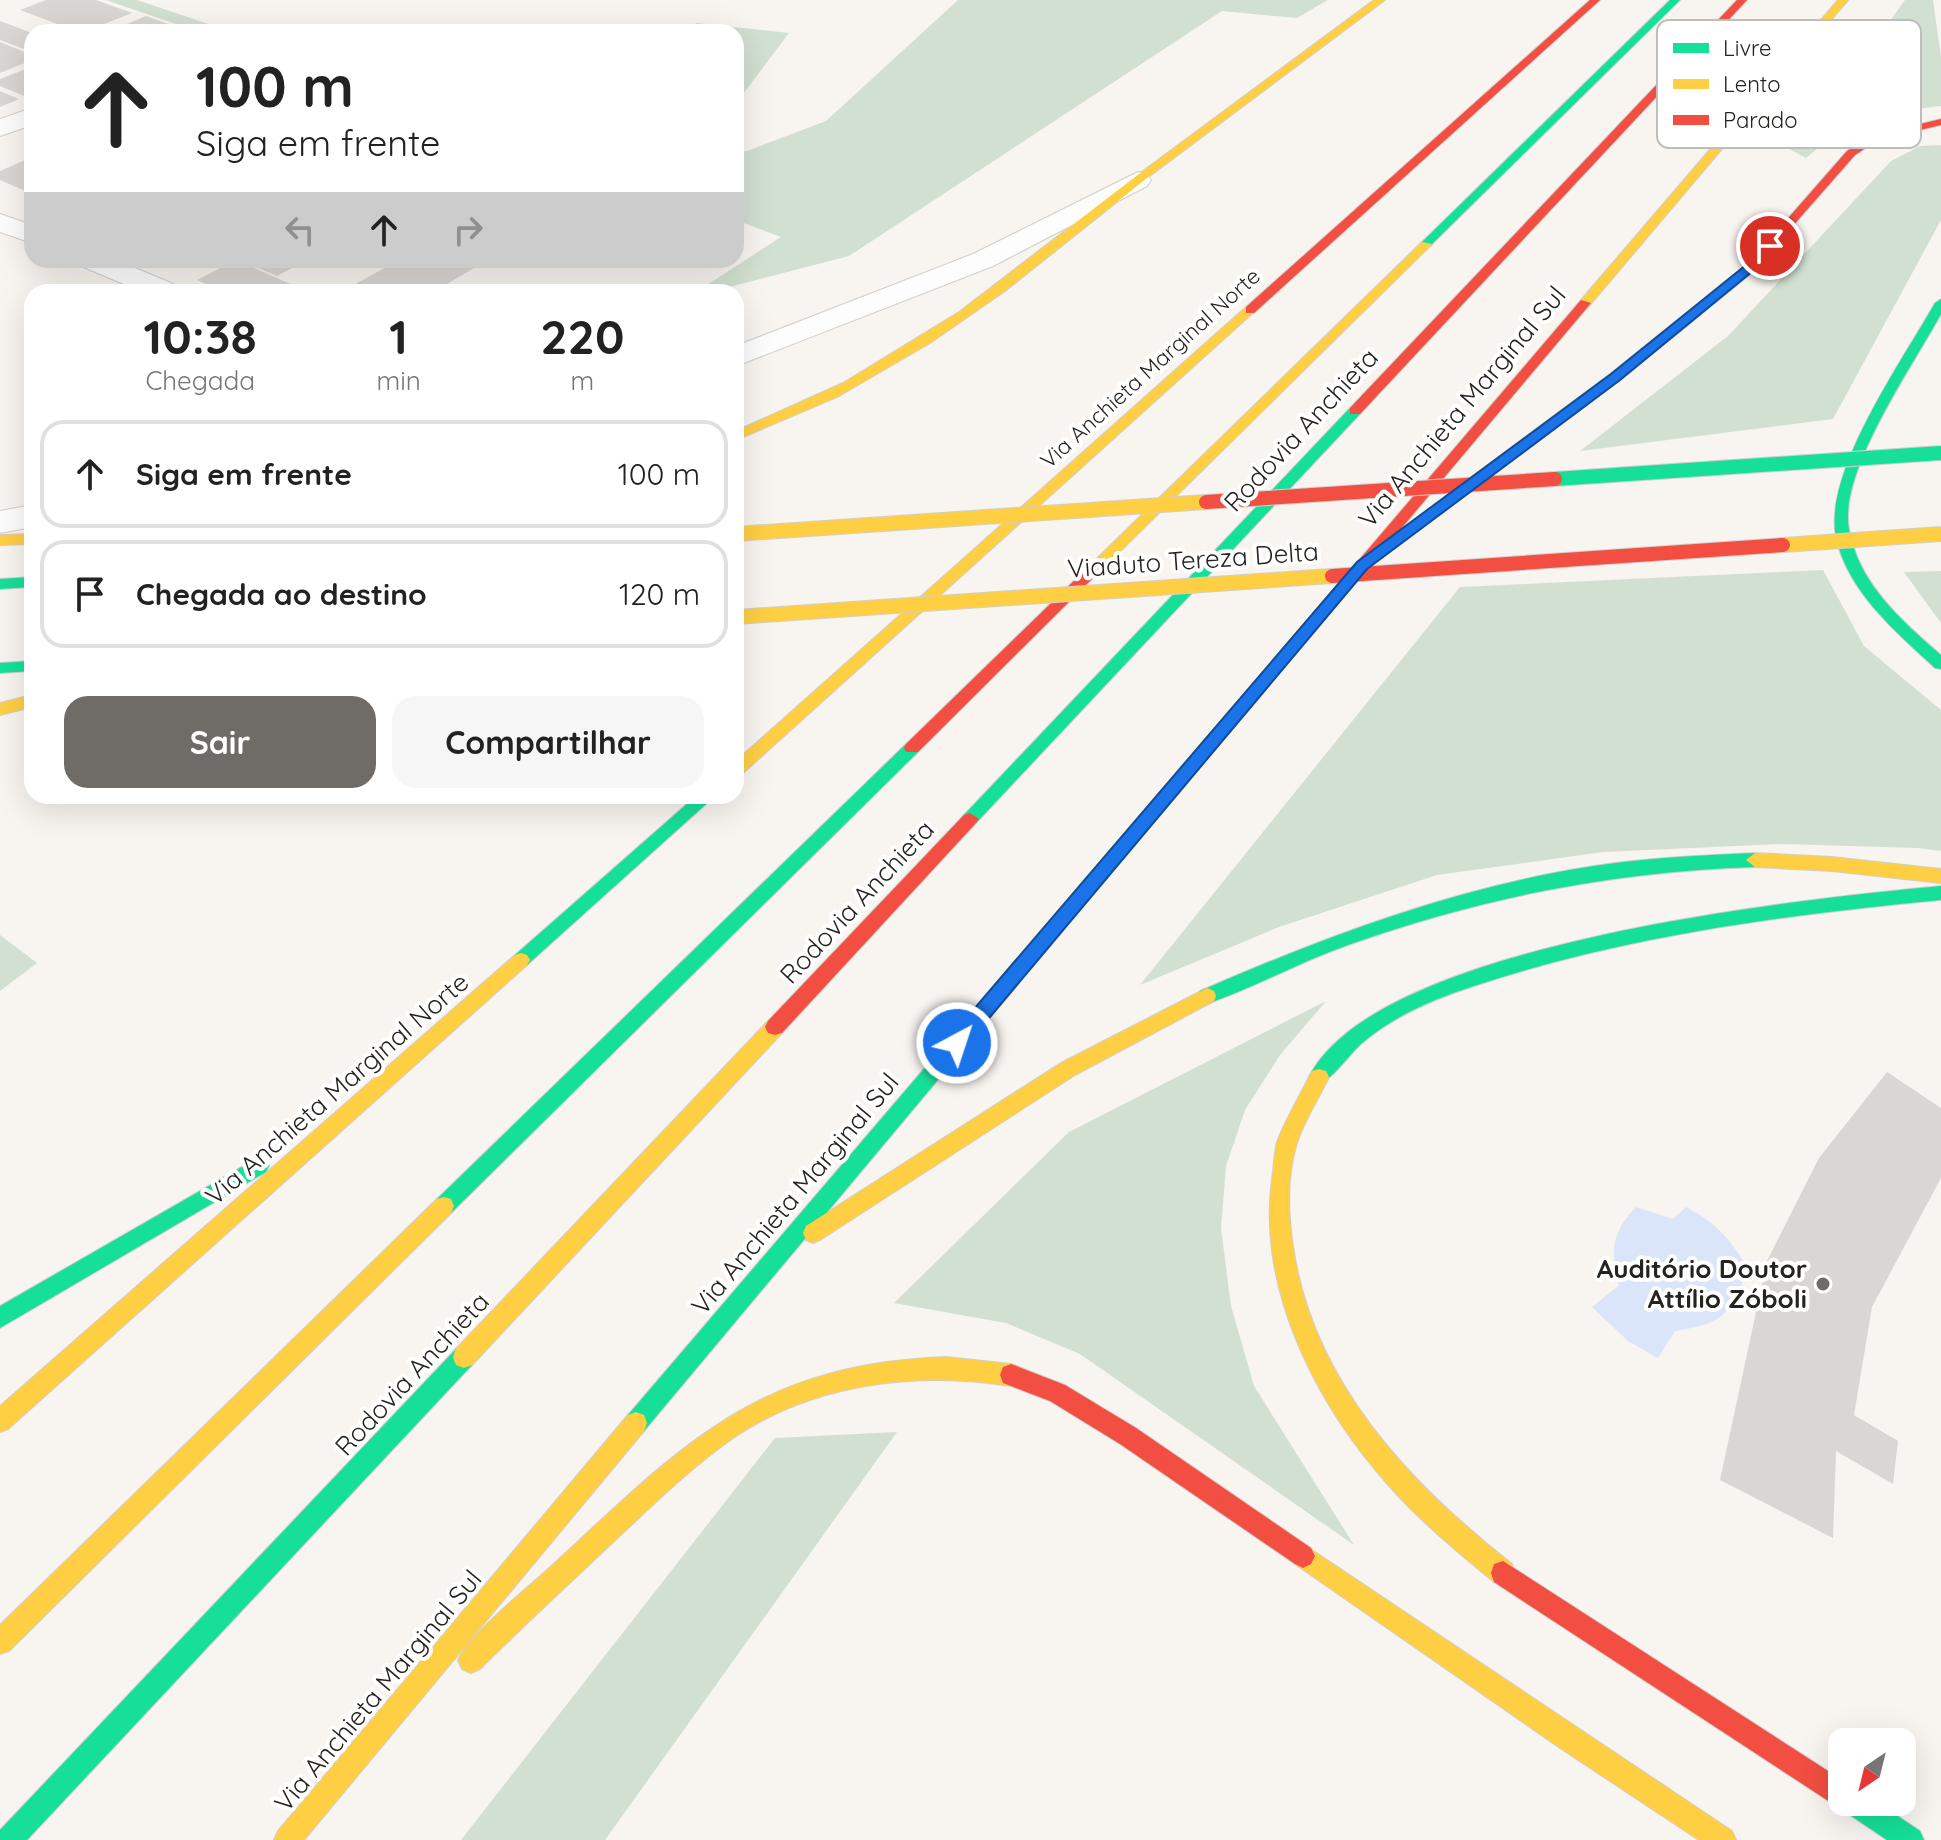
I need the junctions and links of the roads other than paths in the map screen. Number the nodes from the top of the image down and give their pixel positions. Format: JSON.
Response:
{"nodes":[{"id":1,"x":1380,"y":0,"type":"edge"},
{"id":2,"x":1595,"y":0,"type":"edge"},
{"id":3,"x":1675,"y":0,"type":"edge"},
{"id":4,"x":1742,"y":0,"type":"edge"},
{"id":5,"x":1843,"y":0,"type":"edge"},
{"id":6,"x":1723,"y":20,"type":"edge"},
{"id":7,"x":1826,"y":20,"type":"edge"},
{"id":8,"x":1657,"y":90,"type":"edge"},
{"id":9,"x":24,"y":119,"type":"edge"},
{"id":10,"x":0,"y":128,"type":"edge"},
{"id":11,"x":1717,"y":148,"type":"edge"},
{"id":12,"x":1859,"y":148,"type":"edge"},
{"id":13,"x":1143,"y":176,"type":"junction"},
{"id":14,"x":0,"y":222,"type":"edge"},
{"id":15,"x":24,"y":232,"type":"edge"},
{"id":16,"x":136,"y":268,"type":"edge"},
{"id":17,"x":157,"y":284,"type":"edge"},
{"id":18,"x":1941,"y":303,"type":"edge"},
{"id":19,"x":744,"y":354,"type":"edge"},
{"id":20,"x":744,"y":432,"type":"edge"},
{"id":21,"x":1941,"y":453,"type":"edge"},
{"id":22,"x":24,"y":518,"type":"edge"},
{"id":23,"x":0,"y":522,"type":"edge"},
{"id":24,"x":744,"y":533,"type":"edge"},
{"id":25,"x":1941,"y":534,"type":"edge"},
{"id":26,"x":24,"y":539,"type":"edge"},
{"id":27,"x":0,"y":540,"type":"edge"},
{"id":28,"x":1362,"y":565,"type":"junction"},
{"id":29,"x":24,"y":582,"type":"edge"},
{"id":30,"x":0,"y":584,"type":"edge"},
{"id":31,"x":744,"y":616,"type":"edge"},
{"id":32,"x":1941,"y":664,"type":"edge"},
{"id":33,"x":24,"y":666,"type":"edge"},
{"id":34,"x":0,"y":668,"type":"edge"},
{"id":35,"x":24,"y":703,"type":"edge"},
{"id":36,"x":0,"y":709,"type":"edge"},
{"id":37,"x":744,"y":763,"type":"edge"},
{"id":38,"x":698,"y":804,"type":"edge"},
{"id":39,"x":1941,"y":876,"type":"edge"},
{"id":40,"x":1941,"y":893,"type":"edge"},
{"id":41,"x":353,"y":1110,"type":"junction"},
{"id":42,"x":774,"y":1258,"type":"junction"},
{"id":43,"x":0,"y":1318,"type":"edge"},
{"id":44,"x":0,"y":1421,"type":"edge"},
{"id":45,"x":0,"y":1642,"type":"edge"},
{"id":46,"x":453,"y":1677,"type":"dead end"},
{"id":47,"x":420,"y":1709,"type":"dead end"},
{"id":48,"x":1828,"y":1786,"type":"edge"},
{"id":49,"x":1874,"y":1816,"type":"edge"},
{"id":50,"x":288,"y":1839,"type":"edge"},
{"id":51,"x":9,"y":1840,"type":"edge"},
{"id":52,"x":1723,"y":1840,"type":"edge"},
{"id":53,"x":1911,"y":1840,"type":"edge"}],
"edges":[{"from":1,"to":13,"type":"main road"},
{"from":2,"to":37,"type":"main road","name":"Via Anchieta Marginal Norte"},
{"from":3,"to":45,"type":"main road","name":"Rodovia Anchieta"},
{"from":4,"to":6,"type":"main road","name":"Rodovia Anchieta"},
{"from":5,"to":7,"type":"main road","name":"Via Anchieta Marginal Sul"},
{"from":8,"to":51,"type":"main road","name":"Rodovia Anchieta"},
{"from":9,"to":10,"type":"street"},
{"from":11,"to":28,"type":"main road","name":"Via Anchieta Marginal Sul"},
{"from":12,"to":28,"type":"main road"},
{"from":13,"to":19,"type":"street"},
{"from":13,"to":20,"type":"main road"},
{"from":14,"to":15,"type":"street"},
{"from":16,"to":17,"type":"street"},
{"from":18,"to":32,"type":"main road"},
{"from":21,"to":24,"type":"main road","bridge":true},
{"from":22,"to":23,"type":"street"},
{"from":25,"to":31,"type":"main road","name":"Viaduto Tereza Delta","bridge":true},
{"from":26,"to":27,"type":"main road"},
{"from":28,"to":42,"type":"main road","name":"Via Anchieta Marginal Sul"},
{"from":29,"to":30,"type":"main road"},
{"from":33,"to":34,"type":"main road"},
{"from":35,"to":36,"type":"main road"},
{"from":38,"to":41,"type":"main road","name":"Via Anchieta Marginal Norte"},
{"from":39,"to":42,"type":"main road"},
{"from":40,"to":48,"type":"main road"},
{"from":41,"to":43,"type":"main road"},
{"from":41,"to":44,"type":"main road","name":"Via Anchieta Marginal Norte"},
{"from":42,"to":50,"type":"main road","name":"Via Anchieta Marginal Sul"},
{"from":46,"to":52,"type":"main road"},
{"from":47,"to":50,"type":"main road"},
{"from":49,"to":53,"type":"main road"}]}
